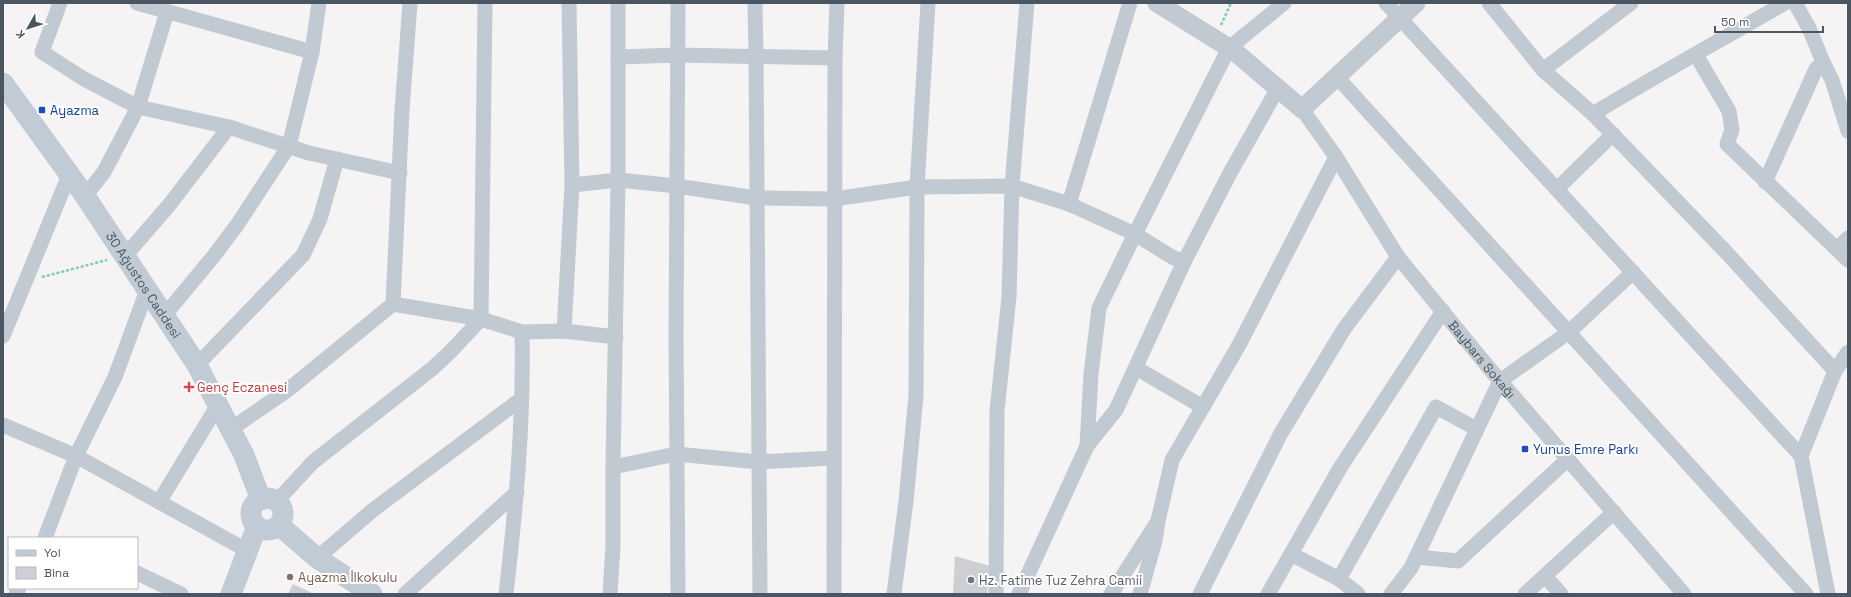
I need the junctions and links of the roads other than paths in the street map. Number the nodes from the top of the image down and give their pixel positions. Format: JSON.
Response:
{"nodes":[{"id":1,"x":60,"y":3,"type":"edge"},
{"id":2,"x":138,"y":3,"type":"edge"},
{"id":3,"x":319,"y":3,"type":"edge"},
{"id":4,"x":410,"y":3,"type":"edge"},
{"id":5,"x":484,"y":3,"type":"edge"},
{"id":6,"x":569,"y":3,"type":"edge"},
{"id":7,"x":618,"y":3,"type":"edge"},
{"id":8,"x":678,"y":3,"type":"edge"},
{"id":9,"x":755,"y":3,"type":"edge"},
{"id":10,"x":837,"y":3,"type":"edge"},
{"id":11,"x":928,"y":3,"type":"edge"},
{"id":12,"x":1027,"y":3,"type":"edge"},
{"id":13,"x":1130,"y":3,"type":"edge"},
{"id":14,"x":1156,"y":3,"type":"edge"},
{"id":15,"x":1284,"y":3,"type":"edge"},
{"id":16,"x":1386,"y":3,"type":"edge"},
{"id":17,"x":1416,"y":3,"type":"edge"},
{"id":18,"x":1489,"y":3,"type":"edge"},
{"id":19,"x":1631,"y":3,"type":"edge"},
{"id":20,"x":1785,"y":3,"type":"edge"},
{"id":21,"x":1795,"y":3,"type":"edge"},
{"id":22,"x":168,"y":12,"type":"junction"},
{"id":23,"x":1400,"y":17,"type":"junction"},
{"id":24,"x":1222,"y":44,"type":"junction"},
{"id":25,"x":312,"y":52,"type":"junction"},
{"id":26,"x":678,"y":55,"type":"junction"},
{"id":27,"x":1696,"y":55,"type":"junction"},
{"id":28,"x":756,"y":56,"type":"junction"},
{"id":29,"x":618,"y":57,"type":"junction"},
{"id":30,"x":835,"y":58,"type":"junction"},
{"id":31,"x":1823,"y":62,"type":"junction"},
{"id":32,"x":1543,"y":70,"type":"junction"},
{"id":33,"x":1337,"y":77,"type":"junction"},
{"id":34,"x":3,"y":83,"type":"edge"},
{"id":35,"x":1278,"y":88,"type":"junction"},
{"id":36,"x":138,"y":107,"type":"junction"},
{"id":37,"x":1302,"y":109,"type":"junction"},
{"id":38,"x":1593,"y":114,"type":"junction"},
{"id":39,"x":229,"y":127,"type":"junction"},
{"id":40,"x":1848,"y":131,"type":"edge"},
{"id":41,"x":1613,"y":134,"type":"junction"},
{"id":42,"x":289,"y":146,"type":"junction"},
{"id":43,"x":1336,"y":157,"type":"junction"},
{"id":44,"x":337,"y":159,"type":"junction"},
{"id":45,"x":400,"y":173,"type":"junction"},
{"id":46,"x":69,"y":175,"type":"junction"},
{"id":47,"x":618,"y":180,"type":"junction"},
{"id":48,"x":1765,"y":182,"type":"junction"},
{"id":49,"x":572,"y":185,"type":"junction"},
{"id":50,"x":677,"y":186,"type":"junction"},
{"id":51,"x":1012,"y":186,"type":"junction"},
{"id":52,"x":917,"y":187,"type":"junction"},
{"id":53,"x":1557,"y":189,"type":"junction"},
{"id":54,"x":85,"y":196,"type":"junction"},
{"id":55,"x":756,"y":198,"type":"junction"},
{"id":56,"x":834,"y":199,"type":"junction"},
{"id":57,"x":1069,"y":204,"type":"junction"},
{"id":58,"x":1134,"y":234,"type":"junction"},
{"id":59,"x":1848,"y":238,"type":"edge"},
{"id":60,"x":1837,"y":249,"type":"junction"},
{"id":61,"x":125,"y":256,"type":"junction"},
{"id":62,"x":1398,"y":257,"type":"junction"},
{"id":63,"x":1848,"y":260,"type":"edge"},
{"id":64,"x":1184,"y":262,"type":"junction"},
{"id":65,"x":1633,"y":272,"type":"junction"},
{"id":66,"x":147,"y":290,"type":"junction"},
{"id":67,"x":393,"y":304,"type":"junction"},
{"id":68,"x":1443,"y":311,"type":"junction"},
{"id":69,"x":164,"y":317,"type":"junction"},
{"id":70,"x":481,"y":319,"type":"junction"},
{"id":71,"x":564,"y":331,"type":"junction"},
{"id":72,"x":522,"y":332,"type":"junction"},
{"id":73,"x":1569,"y":332,"type":"junction"},
{"id":74,"x":3,"y":336,"type":"edge"},
{"id":75,"x":616,"y":337,"type":"junction"},
{"id":76,"x":1848,"y":352,"type":"edge"},
{"id":77,"x":197,"y":365,"type":"junction"},
{"id":78,"x":1136,"y":368,"type":"junction"},
{"id":79,"x":1835,"y":371,"type":"junction"},
{"id":80,"x":1500,"y":380,"type":"junction"},
{"id":81,"x":521,"y":399,"type":"junction"},
{"id":82,"x":218,"y":405,"type":"junction"},
{"id":83,"x":1203,"y":406,"type":"junction"},
{"id":84,"x":3,"y":425,"type":"edge"},
{"id":85,"x":231,"y":428,"type":"junction"},
{"id":86,"x":1477,"y":428,"type":"junction"},
{"id":87,"x":1087,"y":446,"type":"junction"},
{"id":88,"x":676,"y":454,"type":"junction"},
{"id":89,"x":76,"y":456,"type":"junction"},
{"id":90,"x":1801,"y":456,"type":"junction"},
{"id":91,"x":834,"y":458,"type":"junction"},
{"id":92,"x":1568,"y":459,"type":"junction"},
{"id":93,"x":759,"y":462,"type":"junction"},
{"id":94,"x":613,"y":466,"type":"junction"},
{"id":95,"x":517,"y":492,"type":"junction"},
{"id":96,"x":269,"y":501,"type":"junction"},
{"id":97,"x":159,"y":502,"type":"junction"},
{"id":98,"x":1614,"y":512,"type":"junction"},
{"id":99,"x":1158,"y":520,"type":"junction"},
{"id":100,"x":279,"y":525,"type":"junction"},
{"id":101,"x":256,"y":526,"type":"junction"},
{"id":102,"x":51,"y":536,"type":"edge"},
{"id":103,"x":248,"y":551,"type":"junction"},
{"id":104,"x":1291,"y":554,"type":"junction"},
{"id":105,"x":1416,"y":557,"type":"junction"},
{"id":106,"x":316,"y":558,"type":"junction"},
{"id":107,"x":138,"y":574,"type":"edge"},
{"id":108,"x":1545,"y":576,"type":"junction"},
{"id":109,"x":1339,"y":579,"type":"junction"},
{"id":110,"x":181,"y":594,"type":"edge"},
{"id":111,"x":231,"y":594,"type":"edge"},
{"id":112,"x":372,"y":594,"type":"edge"},
{"id":113,"x":405,"y":594,"type":"edge"},
{"id":114,"x":506,"y":594,"type":"edge"},
{"id":115,"x":610,"y":594,"type":"edge"},
{"id":116,"x":678,"y":594,"type":"edge"},
{"id":117,"x":760,"y":594,"type":"edge"},
{"id":118,"x":834,"y":594,"type":"edge"},
{"id":119,"x":894,"y":594,"type":"edge"},
{"id":120,"x":996,"y":594,"type":"edge"},
{"id":121,"x":1019,"y":594,"type":"edge"},
{"id":122,"x":1111,"y":594,"type":"edge"},
{"id":123,"x":1140,"y":594,"type":"edge"},
{"id":124,"x":1200,"y":594,"type":"edge"},
{"id":125,"x":1268,"y":594,"type":"edge"},
{"id":126,"x":1358,"y":594,"type":"edge"},
{"id":127,"x":1391,"y":594,"type":"edge"},
{"id":128,"x":1525,"y":594,"type":"edge"},
{"id":129,"x":1561,"y":594,"type":"edge"},
{"id":130,"x":1684,"y":594,"type":"edge"},
{"id":131,"x":1806,"y":594,"type":"edge"},
{"id":132,"x":1828,"y":594,"type":"edge"}],
"edges":[{"from":1,"to":36,"type":"street"},
{"from":2,"to":22,"type":"street"},
{"from":3,"to":25,"type":"street"},
{"from":4,"to":45,"type":"street"},
{"from":5,"to":70,"type":"street"},
{"from":6,"to":49,"type":"street"},
{"from":7,"to":29,"type":"street"},
{"from":8,"to":26,"type":"street"},
{"from":9,"to":28,"type":"street"},
{"from":10,"to":30,"type":"street"},
{"from":11,"to":52,"type":"street"},
{"from":12,"to":51,"type":"street"},
{"from":13,"to":57,"type":"street"},
{"from":14,"to":24,"type":"street"},
{"from":15,"to":24,"type":"street"},
{"from":16,"to":23,"type":"street"},
{"from":17,"to":23,"type":"street"},
{"from":18,"to":32,"type":"street"},
{"from":19,"to":32,"type":"street"},
{"from":20,"to":27,"type":"street"},
{"from":21,"to":31,"type":"street"},
{"from":22,"to":25,"type":"street"},
{"from":22,"to":36,"type":"street"},
{"from":23,"to":33,"type":"street"},
{"from":23,"to":53,"type":"street"},
{"from":24,"to":35,"type":"street"},
{"from":24,"to":58,"type":"street"},
{"from":25,"to":42,"type":"street"},
{"from":26,"to":28,"type":"street"},
{"from":26,"to":29,"type":"street"},
{"from":26,"to":50,"type":"street"},
{"from":27,"to":38,"type":"street"},
{"from":27,"to":48,"type":"street"},
{"from":28,"to":30,"type":"street"},
{"from":28,"to":55,"type":"street"},
{"from":29,"to":47,"type":"street"},
{"from":30,"to":56,"type":"street"},
{"from":31,"to":40,"type":"street"},
{"from":31,"to":48,"type":"street"},
{"from":32,"to":38,"type":"street"},
{"from":33,"to":37,"type":"street"},
{"from":33,"to":73,"type":"street"},
{"from":34,"to":46,"type":"main road","name":"30 Ağustos Caddesi"},
{"from":35,"to":37,"type":"street"},
{"from":35,"to":64,"type":"street"},
{"from":36,"to":39,"type":"street"},
{"from":36,"to":54,"type":"street"},
{"from":37,"to":43,"type":"street","name":"Baybars Sokağı"},
{"from":38,"to":41,"type":"street"},
{"from":39,"to":42,"type":"street"},
{"from":39,"to":61,"type":"street"},
{"from":41,"to":53,"type":"street"},
{"from":41,"to":79,"type":"street"},
{"from":42,"to":44,"type":"street"},
{"from":42,"to":69,"type":"street"},
{"from":43,"to":62,"type":"street","name":"Baybars Sokağı"},
{"from":43,"to":83,"type":"street"},
{"from":44,"to":45,"type":"street"},
{"from":44,"to":77,"type":"street"},
{"from":45,"to":67,"type":"street"},
{"from":46,"to":54,"type":"main road","name":"30 Ağustos Caddesi"},
{"from":46,"to":74,"type":"street"},
{"from":47,"to":49,"type":"street"},
{"from":47,"to":50,"type":"street"},
{"from":47,"to":75,"type":"street"},
{"from":48,"to":60,"type":"street"},
{"from":49,"to":71,"type":"street"},
{"from":50,"to":55,"type":"street"},
{"from":50,"to":88,"type":"street"},
{"from":51,"to":52,"type":"street"},
{"from":51,"to":57,"type":"street"},
{"from":51,"to":120,"type":"street"},
{"from":52,"to":56,"type":"street"},
{"from":52,"to":119,"type":"street"},
{"from":53,"to":65,"type":"street"},
{"from":54,"to":61,"type":"main road","name":"30 Ağustos Caddesi"},
{"from":55,"to":56,"type":"street"},
{"from":55,"to":93,"type":"street"},
{"from":56,"to":91,"type":"street"},
{"from":57,"to":58,"type":"street"},
{"from":58,"to":64,"type":"street"},
{"from":58,"to":87,"type":"street"},
{"from":59,"to":60,"type":"street"},
{"from":60,"to":63,"type":"street"},
{"from":61,"to":66,"type":"main road","name":"30 Ağustos Caddesi"},
{"from":62,"to":68,"type":"street","name":"Baybars Sokağı"},
{"from":62,"to":124,"type":"street"},
{"from":64,"to":78,"type":"street"},
{"from":65,"to":73,"type":"street"},
{"from":65,"to":90,"type":"street"},
{"from":66,"to":69,"type":"main road","name":"30 Ağustos Caddesi"},
{"from":66,"to":89,"type":"street"},
{"from":67,"to":70,"type":"street"},
{"from":67,"to":85,"type":"street"},
{"from":68,"to":80,"type":"street","name":"Baybars Sokağı"},
{"from":68,"to":104,"type":"street"},
{"from":69,"to":77,"type":"main road","name":"30 Ağustos Caddesi"},
{"from":70,"to":72,"type":"street"},
{"from":70,"to":96,"type":"street"},
{"from":71,"to":72,"type":"street"},
{"from":71,"to":75,"type":"street"},
{"from":72,"to":81,"type":"street"},
{"from":73,"to":80,"type":"street"},
{"from":73,"to":131,"type":"street"},
{"from":75,"to":94,"type":"street"},
{"from":76,"to":79,"type":"street"},
{"from":77,"to":82,"type":"main road","name":"30 Ağustos Caddesi"},
{"from":78,"to":83,"type":"street"},
{"from":78,"to":87,"type":"street"},
{"from":79,"to":90,"type":"street"},
{"from":80,"to":86,"type":"street"},
{"from":80,"to":92,"type":"street","name":"Baybars Sokağı"},
{"from":81,"to":95,"type":"street"},
{"from":81,"to":106,"type":"street"},
{"from":82,"to":85,"type":"main road","name":"30 Ağustos Caddesi"},
{"from":82,"to":97,"type":"street"},
{"from":83,"to":99,"type":"street"},
{"from":84,"to":89,"type":"street"},
{"from":85,"to":96,"type":"main road","name":"30 Ağustos Caddesi"},
{"from":86,"to":105,"type":"street"},
{"from":86,"to":109,"type":"street"},
{"from":87,"to":121,"type":"street"},
{"from":88,"to":93,"type":"street"},
{"from":88,"to":94,"type":"street"},
{"from":88,"to":116,"type":"street"},
{"from":89,"to":97,"type":"street"},
{"from":89,"to":102,"type":"street"},
{"from":90,"to":132,"type":"street"},
{"from":91,"to":93,"type":"street"},
{"from":91,"to":118,"type":"street"},
{"from":92,"to":98,"type":"street","name":"Baybars Sokağı"},
{"from":92,"to":105,"type":"street"},
{"from":93,"to":117,"type":"street"},
{"from":94,"to":115,"type":"street"},
{"from":95,"to":113,"type":"street"},
{"from":95,"to":114,"type":"street"},
{"from":96,"to":100,"type":"main road"},
{"from":96,"to":101,"type":"main road"},
{"from":97,"to":103,"type":"street"},
{"from":98,"to":108,"type":"street"},
{"from":98,"to":130,"type":"street","name":"Baybars Sokağı"},
{"from":99,"to":122,"type":"street"},
{"from":99,"to":123,"type":"street"},
{"from":100,"to":101,"type":"main road"},
{"from":100,"to":106,"type":"main road"},
{"from":101,"to":103,"type":"main road"},
{"from":103,"to":111,"type":"main road"},
{"from":104,"to":109,"type":"street"},
{"from":104,"to":125,"type":"street"},
{"from":105,"to":127,"type":"street"},
{"from":106,"to":112,"type":"main road"},
{"from":107,"to":110,"type":"street"},
{"from":108,"to":128,"type":"street"},
{"from":108,"to":129,"type":"street"},
{"from":109,"to":126,"type":"street"}]}
